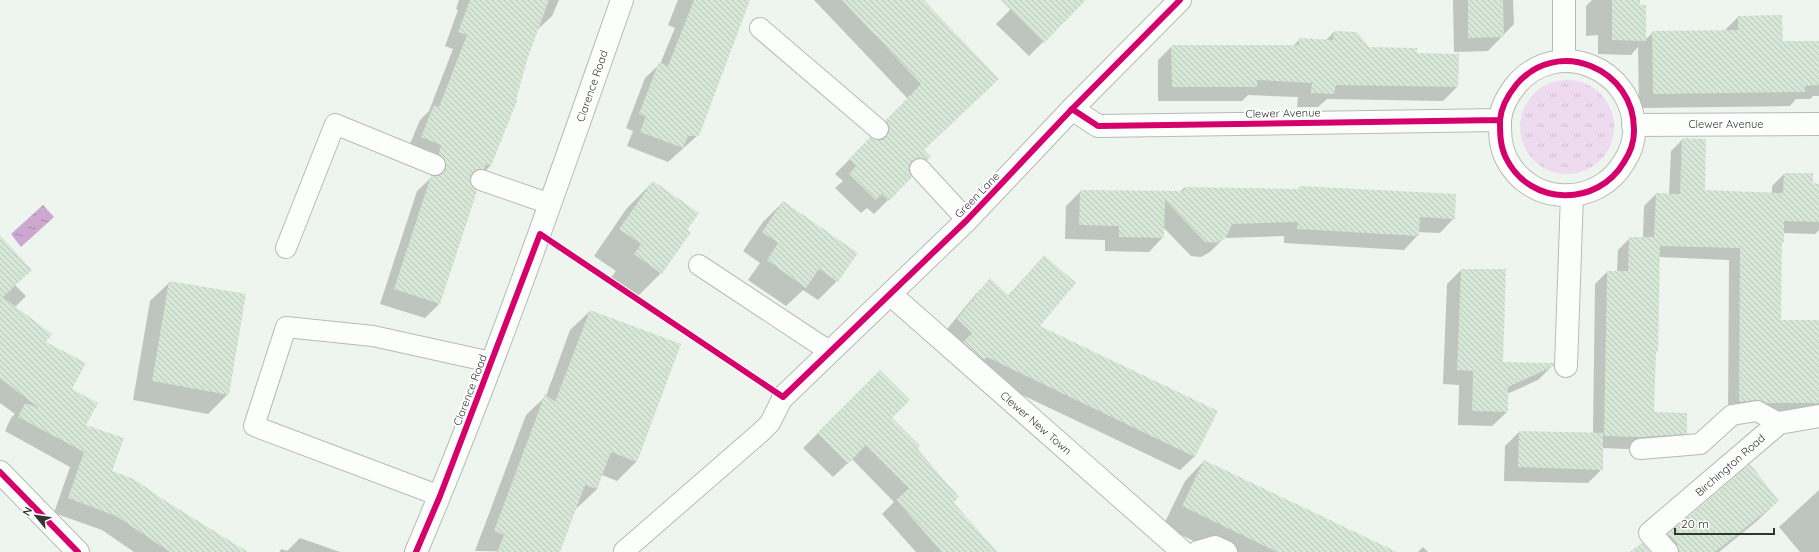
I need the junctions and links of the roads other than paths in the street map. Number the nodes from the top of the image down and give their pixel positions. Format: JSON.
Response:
{"nodes":[{"id":1,"x":622,"y":0,"type":"edge"},
{"id":2,"x":1564,"y":0,"type":"edge"},
{"id":3,"x":1172,"y":3,"type":"edge"},
{"id":4,"x":760,"y":28,"type":"dead end"},
{"id":5,"x":1564,"y":61,"type":"junction"},
{"id":6,"x":1072,"y":109,"type":"junction"},
{"id":7,"x":1500,"y":120,"type":"junction"},
{"id":8,"x":1819,"y":124,"type":"edge"},
{"id":9,"x":1633,"y":125,"type":"junction"},
{"id":10,"x":878,"y":129,"type":"dead end"},
{"id":11,"x":435,"y":165,"type":"dead end"},
{"id":12,"x":920,"y":169,"type":"dead end"},
{"id":13,"x":481,"y":180,"type":"dead end"},
{"id":14,"x":1572,"y":195,"type":"junction"},
{"id":15,"x":550,"y":204,"type":"junction"},
{"id":16,"x":967,"y":220,"type":"junction"},
{"id":17,"x":286,"y":248,"type":"dead end"},
{"id":18,"x":699,"y":265,"type":"dead end"},
{"id":19,"x":890,"y":294,"type":"junction"},
{"id":20,"x":829,"y":351,"type":"junction"},
{"id":21,"x":491,"y":362,"type":"junction"},
{"id":22,"x":1566,"y":366,"type":"dead end"},
{"id":23,"x":783,"y":397,"type":"joint"},
{"id":24,"x":1819,"y":416,"type":"edge"},
{"id":25,"x":1779,"y":423,"type":"junction"},
{"id":26,"x":1640,"y":449,"type":"dead end"},
{"id":27,"x":0,"y":472,"type":"edge"},
{"id":28,"x":440,"y":496,"type":"junction"},
{"id":29,"x":624,"y":551,"type":"dead end"},
{"id":30,"x":78,"y":552,"type":"edge"},
{"id":31,"x":416,"y":552,"type":"edge"},
{"id":32,"x":1182,"y":552,"type":"edge"},
{"id":33,"x":1198,"y":552,"type":"edge"},
{"id":34,"x":1226,"y":552,"type":"edge"},
{"id":35,"x":1667,"y":552,"type":"edge"}],
"edges":[{"from":1,"to":15,"type":"street","name":"Clarence Road"},
{"from":2,"to":5,"type":"street"},
{"from":3,"to":6,"type":"street","name":"Green Lane"},
{"from":4,"to":10,"type":"lane"},
{"from":5,"to":7,"type":"street"},
{"from":5,"to":9,"type":"street"},
{"from":6,"to":7,"type":"street","name":"Clewer Avenue"},
{"from":6,"to":16,"type":"street","name":"Green Lane"},
{"from":7,"to":14,"type":"street"},
{"from":8,"to":9,"type":"street","name":"Clewer Avenue"},
{"from":9,"to":14,"type":"street"},
{"from":11,"to":17,"type":"lane"},
{"from":12,"to":16,"type":"lane"},
{"from":13,"to":15,"type":"lane"},
{"from":14,"to":22,"type":"street"},
{"from":15,"to":21,"type":"street","name":"Clarence Road"},
{"from":16,"to":19,"type":"street","name":"Green Lane"},
{"from":18,"to":20,"type":"lane"},
{"from":19,"to":20,"type":"street","name":"Green Lane"},
{"from":19,"to":32,"type":"street","name":"Clewer New Town"},
{"from":20,"to":23,"type":"street","name":"Green Lane"},
{"from":21,"to":28,"type":"street","name":"Clarence Road"},
{"from":21,"to":28,"type":"lane"},
{"from":23,"to":29,"type":"lane"},
{"from":24,"to":25,"type":"street"},
{"from":25,"to":26,"type":"lane"},
{"from":25,"to":35,"type":"street","name":"Birchington Road"},
{"from":27,"to":30,"type":"street"},
{"from":28,"to":31,"type":"street","name":"Clarence Road"},
{"from":33,"to":34,"type":"street"}]}
